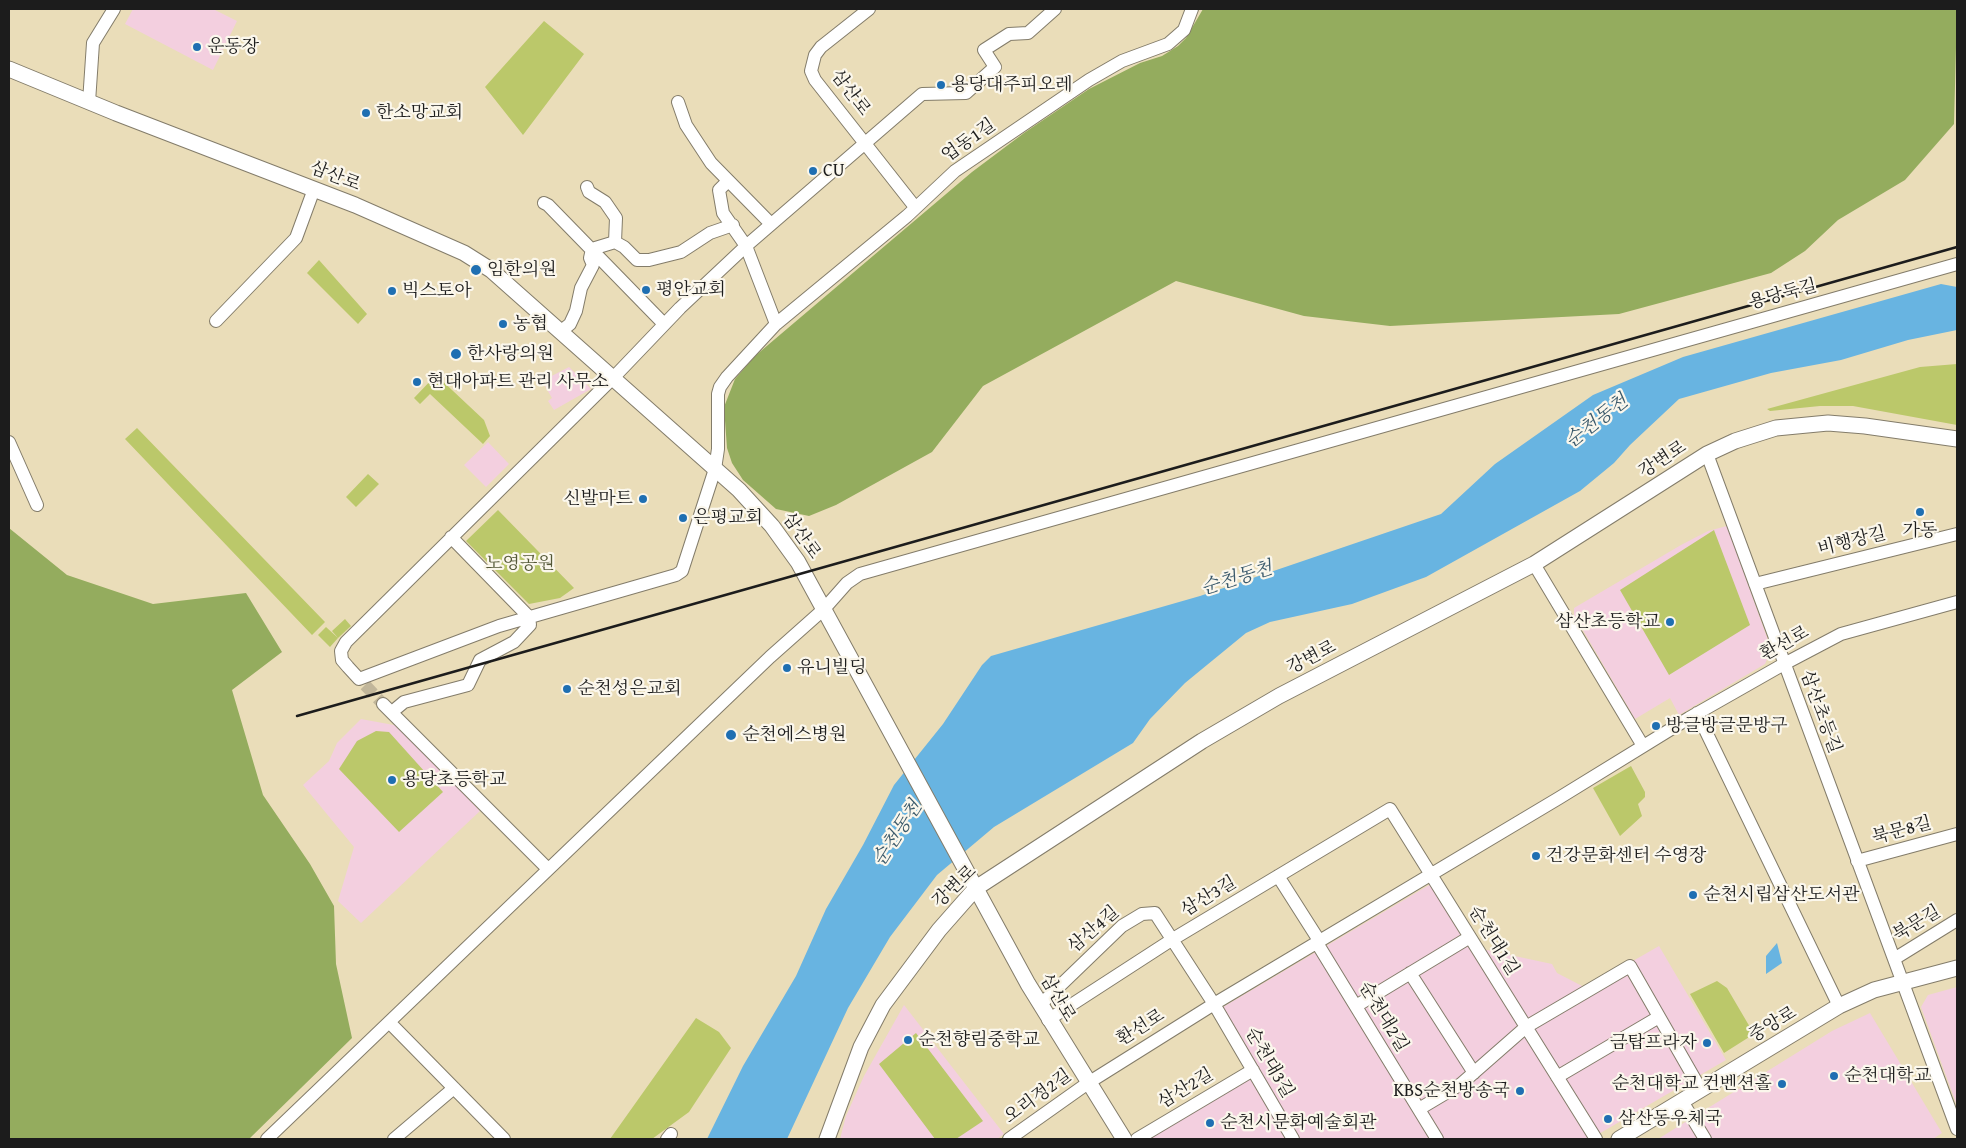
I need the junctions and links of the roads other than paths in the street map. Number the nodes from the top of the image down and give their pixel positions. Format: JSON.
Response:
{"nodes":[{"id":1,"x":114,"y":9,"type":"edge"},
{"id":2,"x":869,"y":9,"type":"edge"},
{"id":3,"x":1055,"y":9,"type":"edge"},
{"id":4,"x":1192,"y":9,"type":"edge"},
{"id":5,"x":9,"y":69,"type":"edge"},
{"id":6,"x":89,"y":102,"type":"junction"},
{"id":7,"x":678,"y":102,"type":"dead end"},
{"id":8,"x":864,"y":144,"type":"junction"},
{"id":9,"x":728,"y":181,"type":"junction"},
{"id":10,"x":587,"y":187,"type":"dead end"},
{"id":11,"x":314,"y":189,"type":"junction"},
{"id":12,"x":544,"y":203,"type":"dead end"},
{"id":13,"x":916,"y":207,"type":"junction"},
{"id":14,"x":772,"y":224,"type":"junction"},
{"id":15,"x":733,"y":225,"type":"junction"},
{"id":16,"x":615,"y":242,"type":"junction"},
{"id":17,"x":746,"y":246,"type":"junction"},
{"id":18,"x":591,"y":252,"type":"junction"},
{"id":19,"x":1957,"y":264,"type":"edge"},
{"id":20,"x":1938,"y":270,"type":"junction"},
{"id":21,"x":1957,"y":273,"type":"edge"},
{"id":22,"x":216,"y":321,"type":"dead end"},
{"id":23,"x":664,"y":324,"type":"junction"},
{"id":24,"x":776,"y":324,"type":"junction"},
{"id":25,"x":560,"y":332,"type":"junction"},
{"id":26,"x":614,"y":377,"type":"junction"},
{"id":27,"x":1957,"y":439,"type":"edge"},
{"id":28,"x":9,"y":442,"type":"edge"},
{"id":29,"x":1707,"y":454,"type":"junction"},
{"id":30,"x":715,"y":469,"type":"junction"},
{"id":31,"x":37,"y":505,"type":"dead end"},
{"id":32,"x":1957,"y":534,"type":"edge"},
{"id":33,"x":451,"y":537,"type":"junction"},
{"id":34,"x":1534,"y":564,"type":"junction"},
{"id":35,"x":1755,"y":584,"type":"junction"},
{"id":36,"x":1957,"y":602,"type":"edge"},
{"id":37,"x":824,"y":609,"type":"junction"},
{"id":38,"x":529,"y":617,"type":"junction"},
{"id":39,"x":1784,"y":664,"type":"junction"},
{"id":40,"x":1697,"y":713,"type":"junction"},
{"id":41,"x":1643,"y":746,"type":"junction"},
{"id":42,"x":1957,"y":834,"type":"edge"},
{"id":43,"x":1857,"y":861,"type":"junction"},
{"id":44,"x":548,"y":869,"type":"junction"},
{"id":45,"x":1430,"y":874,"type":"junction"},
{"id":46,"x":1278,"y":876,"type":"junction"},
{"id":47,"x":976,"y":888,"type":"junction"},
{"id":48,"x":1957,"y":920,"type":"edge"},
{"id":49,"x":1470,"y":937,"type":"junction"},
{"id":50,"x":1173,"y":939,"type":"junction"},
{"id":51,"x":1319,"y":942,"type":"junction"},
{"id":52,"x":1894,"y":958,"type":"junction"},
{"id":53,"x":1957,"y":968,"type":"edge"},
{"id":54,"x":1410,"y":973,"type":"junction"},
{"id":55,"x":1902,"y":982,"type":"junction"},
{"id":56,"x":1214,"y":1004,"type":"junction"},
{"id":57,"x":1040,"y":1005,"type":"junction"},
{"id":58,"x":1356,"y":1006,"type":"junction"},
{"id":59,"x":1839,"y":1006,"type":"junction"},
{"id":60,"x":1659,"y":1017,"type":"junction"},
{"id":61,"x":1048,"y":1020,"type":"junction"},
{"id":62,"x":389,"y":1022,"type":"junction"},
{"id":63,"x":1526,"y":1027,"type":"junction"},
{"id":64,"x":1253,"y":1070,"type":"junction"},
{"id":65,"x":1474,"y":1073,"type":"junction"},
{"id":66,"x":1557,"y":1077,"type":"junction"},
{"id":67,"x":1088,"y":1083,"type":"junction"},
{"id":68,"x":454,"y":1088,"type":"junction"},
{"id":69,"x":1701,"y":1090,"type":"junction"},
{"id":70,"x":1682,"y":1101,"type":"junction"},
{"id":71,"x":1419,"y":1109,"type":"junction"},
{"id":72,"x":1957,"y":1129,"type":"edge"},
{"id":73,"x":267,"y":1139,"type":"edge"},
{"id":74,"x":394,"y":1139,"type":"edge"},
{"id":75,"x":504,"y":1139,"type":"edge"},
{"id":76,"x":827,"y":1139,"type":"edge"},
{"id":77,"x":1009,"y":1139,"type":"edge"},
{"id":78,"x":1124,"y":1139,"type":"edge"},
{"id":79,"x":1137,"y":1139,"type":"edge"},
{"id":80,"x":1293,"y":1139,"type":"edge"},
{"id":81,"x":1437,"y":1139,"type":"edge"},
{"id":82,"x":1596,"y":1139,"type":"edge"},
{"id":83,"x":1619,"y":1139,"type":"edge"},
{"id":84,"x":1705,"y":1139,"type":"edge"}],
"edges":[{"from":1,"to":6,"type":"street"},
{"from":2,"to":8,"type":"street","name":"삼산로"},
{"from":3,"to":8,"type":"street"},
{"from":4,"to":13,"type":"street","name":"업동1길"},
{"from":5,"to":6,"type":"main road","name":"삼산로"},
{"from":6,"to":11,"type":"main road","name":"삼산로"},
{"from":7,"to":9,"type":"street"},
{"from":8,"to":13,"type":"street","name":"삼산로"},
{"from":8,"to":14,"type":"street","name":"삼산로"},
{"from":9,"to":14,"type":"street"},
{"from":9,"to":15,"type":"street"},
{"from":10,"to":16,"type":"street"},
{"from":11,"to":22,"type":"street"},
{"from":11,"to":25,"type":"main road","name":"삼산로"},
{"from":12,"to":18,"type":"street"},
{"from":13,"to":24,"type":"street","name":"업동1길"},
{"from":14,"to":17,"type":"street","name":"삼산로"},
{"from":15,"to":16,"type":"street"},
{"from":15,"to":17,"type":"street"},
{"from":16,"to":18,"type":"street"},
{"from":17,"to":23,"type":"street","name":"삼산로"},
{"from":17,"to":24,"type":"street"},
{"from":18,"to":23,"type":"street"},
{"from":18,"to":25,"type":"street"},
{"from":19,"to":20,"type":"street"},
{"from":20,"to":21,"type":"street","name":"용당둑길"},
{"from":20,"to":37,"type":"street","name":"용당둑길"},
{"from":23,"to":26,"type":"street","name":"삼산로"},
{"from":24,"to":30,"type":"street","name":"업동1길"},
{"from":25,"to":26,"type":"main road","name":"삼산로"},
{"from":26,"to":30,"type":"main road","name":"삼산로"},
{"from":26,"to":33,"type":"street"},
{"from":27,"to":29,"type":"main road","name":"강변로"},
{"from":28,"to":31,"type":"street"},
{"from":29,"to":34,"type":"main road","name":"강변로"},
{"from":29,"to":35,"type":"street","name":"삼산초등길"},
{"from":30,"to":37,"type":"main road","name":"삼산로"},
{"from":30,"to":38,"type":"street","name":"업동1길"},
{"from":32,"to":35,"type":"street","name":"비행장길"},
{"from":33,"to":38,"type":"street"},
{"from":33,"to":38,"type":"street"},
{"from":34,"to":41,"type":"street"},
{"from":34,"to":47,"type":"main road","name":"강변로"},
{"from":35,"to":39,"type":"street","name":"삼산초등길"},
{"from":36,"to":39,"type":"street","name":"환선로"},
{"from":37,"to":44,"type":"street","name":"용당둑길"},
{"from":37,"to":47,"type":"main road","name":"삼산로"},
{"from":38,"to":44,"type":"street"},
{"from":39,"to":40,"type":"street","name":"환선로"},
{"from":39,"to":43,"type":"street","name":"삼산초등길"},
{"from":40,"to":41,"type":"street","name":"환선로"},
{"from":40,"to":59,"type":"street"},
{"from":41,"to":45,"type":"street","name":"환선로"},
{"from":42,"to":43,"type":"street","name":"북문8길"},
{"from":43,"to":52,"type":"street","name":"삼산초등길"},
{"from":44,"to":62,"type":"street","name":"용당둑길"},
{"from":45,"to":46,"type":"street","name":"삼산3길"},
{"from":45,"to":49,"type":"street","name":"순천대1길"},
{"from":45,"to":51,"type":"street","name":"환선로"},
{"from":46,"to":50,"type":"street","name":"삼산3길"},
{"from":46,"to":51,"type":"street"},
{"from":47,"to":57,"type":"main road","name":"삼산로"},
{"from":47,"to":76,"type":"main road","name":"강변로"},
{"from":48,"to":52,"type":"street","name":"북문길"},
{"from":49,"to":54,"type":"street"},
{"from":49,"to":63,"type":"street","name":"순천대1길"},
{"from":50,"to":56,"type":"street"},
{"from":50,"to":57,"type":"street","name":"삼산4길"},
{"from":50,"to":61,"type":"street","name":"삼산3길"},
{"from":51,"to":56,"type":"street","name":"환선로"},
{"from":51,"to":58,"type":"street","name":"순천대2길"},
{"from":52,"to":55,"type":"street","name":"삼산초등길"},
{"from":53,"to":55,"type":"main road","name":"중앙로"},
{"from":54,"to":58,"type":"street"},
{"from":54,"to":65,"type":"street"},
{"from":55,"to":59,"type":"main road","name":"중앙로"},
{"from":55,"to":72,"type":"street","name":"삼산초등길"},
{"from":56,"to":64,"type":"street","name":"순천대3길"},
{"from":56,"to":67,"type":"street","name":"환선로"},
{"from":57,"to":61,"type":"main road","name":"삼산로"},
{"from":58,"to":71,"type":"street","name":"순천대2길"},
{"from":59,"to":69,"type":"main road","name":"중앙로"},
{"from":60,"to":63,"type":"street"},
{"from":60,"to":66,"type":"street"},
{"from":60,"to":69,"type":"street"},
{"from":61,"to":67,"type":"main road","name":"삼산로"},
{"from":62,"to":68,"type":"street"},
{"from":62,"to":73,"type":"street","name":"용당둑길"},
{"from":63,"to":65,"type":"street"},
{"from":63,"to":66,"type":"street","name":"순천대1길"},
{"from":64,"to":79,"type":"street","name":"삼산2길"},
{"from":64,"to":80,"type":"street","name":"순천대3길"},
{"from":65,"to":71,"type":"street"},
{"from":66,"to":82,"type":"street","name":"순천대1길"},
{"from":67,"to":77,"type":"street","name":"오리정2길"},
{"from":67,"to":78,"type":"main road","name":"삼산로"},
{"from":68,"to":74,"type":"street"},
{"from":68,"to":75,"type":"street"},
{"from":69,"to":70,"type":"main road","name":"중앙로"},
{"from":70,"to":83,"type":"main road","name":"중앙로"},
{"from":70,"to":84,"type":"street"},
{"from":71,"to":81,"type":"street","name":"순천대2길"}]}
